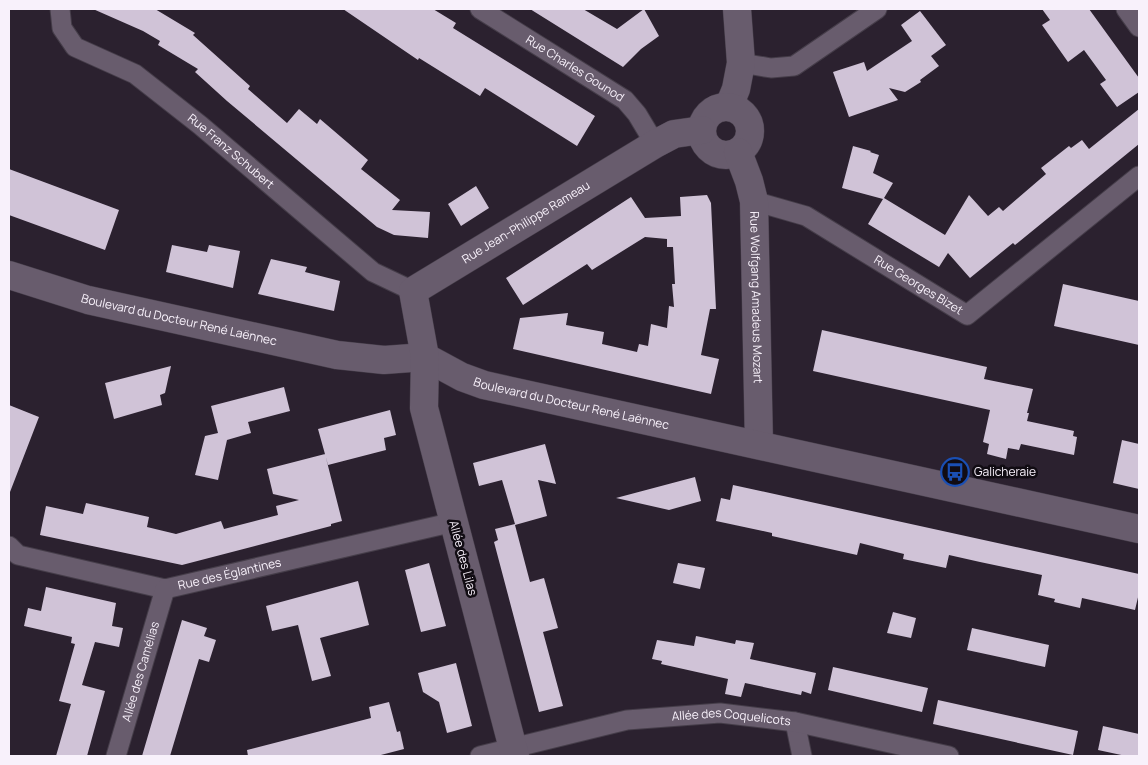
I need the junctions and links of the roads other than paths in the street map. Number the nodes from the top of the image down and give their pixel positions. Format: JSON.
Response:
{"nodes":[{"id":1,"x":60,"y":9,"type":"edge"},
{"id":2,"x":480,"y":9,"type":"edge"},
{"id":3,"x":737,"y":9,"type":"edge"},
{"id":4,"x":877,"y":9,"type":"edge"},
{"id":5,"x":1126,"y":9,"type":"edge"},
{"id":6,"x":1139,"y":27,"type":"edge"},
{"id":7,"x":741,"y":63,"type":"junction"},
{"id":8,"x":729,"y":106,"type":"junction"},
{"id":9,"x":702,"y":130,"type":"junction"},
{"id":10,"x":655,"y":144,"type":"junction"},
{"id":11,"x":738,"y":152,"type":"junction"},
{"id":12,"x":1139,"y":176,"type":"edge"},
{"id":13,"x":754,"y":201,"type":"junction"},
{"id":14,"x":9,"y":275,"type":"edge"},
{"id":15,"x":414,"y":291,"type":"junction"},
{"id":16,"x":426,"y":357,"type":"junction"},
{"id":17,"x":759,"y":445,"type":"junction"},
{"id":18,"x":454,"y":522,"type":"junction"},
{"id":19,"x":1139,"y":529,"type":"edge"},
{"id":20,"x":9,"y":546,"type":"edge"},
{"id":21,"x":165,"y":589,"type":"junction"},
{"id":22,"x":795,"y":722,"type":"junction"},
{"id":23,"x":514,"y":752,"type":"edge"},
{"id":24,"x":116,"y":756,"type":"edge"},
{"id":25,"x":480,"y":756,"type":"edge"},
{"id":26,"x":802,"y":756,"type":"edge"},
{"id":27,"x":949,"y":756,"type":"edge"}],
"edges":[{"from":1,"to":15,"type":"street","name":"Rue Franz Schubert"},
{"from":2,"to":10,"type":"street","name":"Rue Charles Gounod"},
{"from":3,"to":7,"type":"street"},
{"from":4,"to":7,"type":"street"},
{"from":5,"to":6,"type":"street"},
{"from":7,"to":8,"type":"street"},
{"from":8,"to":9,"type":"street"},
{"from":8,"to":11,"type":"street"},
{"from":9,"to":10,"type":"street","name":"Rue Jean-Philippe Rameau"},
{"from":9,"to":11,"type":"street"},
{"from":10,"to":15,"type":"street","name":"Rue Jean-Philippe Rameau"},
{"from":11,"to":13,"type":"street","name":"Rue Wolfgang Amadeus Mozart"},
{"from":12,"to":13,"type":"street","name":"Rue Georges Bizet"},
{"from":13,"to":17,"type":"street","name":"Rue Wolfgang Amadeus Mozart"},
{"from":14,"to":16,"type":"street","name":"Boulevard du Docteur René Laënnec"},
{"from":15,"to":16,"type":"street"},
{"from":16,"to":17,"type":"street","name":"Boulevard du Docteur René Laënnec"},
{"from":16,"to":18,"type":"street","name":"Allée des Lilas"},
{"from":17,"to":19,"type":"street","name":"Boulevard du Docteur René Laënnec"},
{"from":18,"to":21,"type":"street","name":"Rue des Églantines"},
{"from":18,"to":23,"type":"street","name":"Allée des Lilas"},
{"from":20,"to":21,"type":"street","name":"Rue des Églantines"},
{"from":21,"to":24,"type":"street","name":"Allée des Camélias"},
{"from":22,"to":23,"type":"street","name":"Allée des Coquelicots"},
{"from":22,"to":26,"type":"street"},
{"from":22,"to":27,"type":"street","name":"Allée des Coquelicots"},
{"from":23,"to":25,"type":"street","name":"Allée des Coquelicots"}]}
